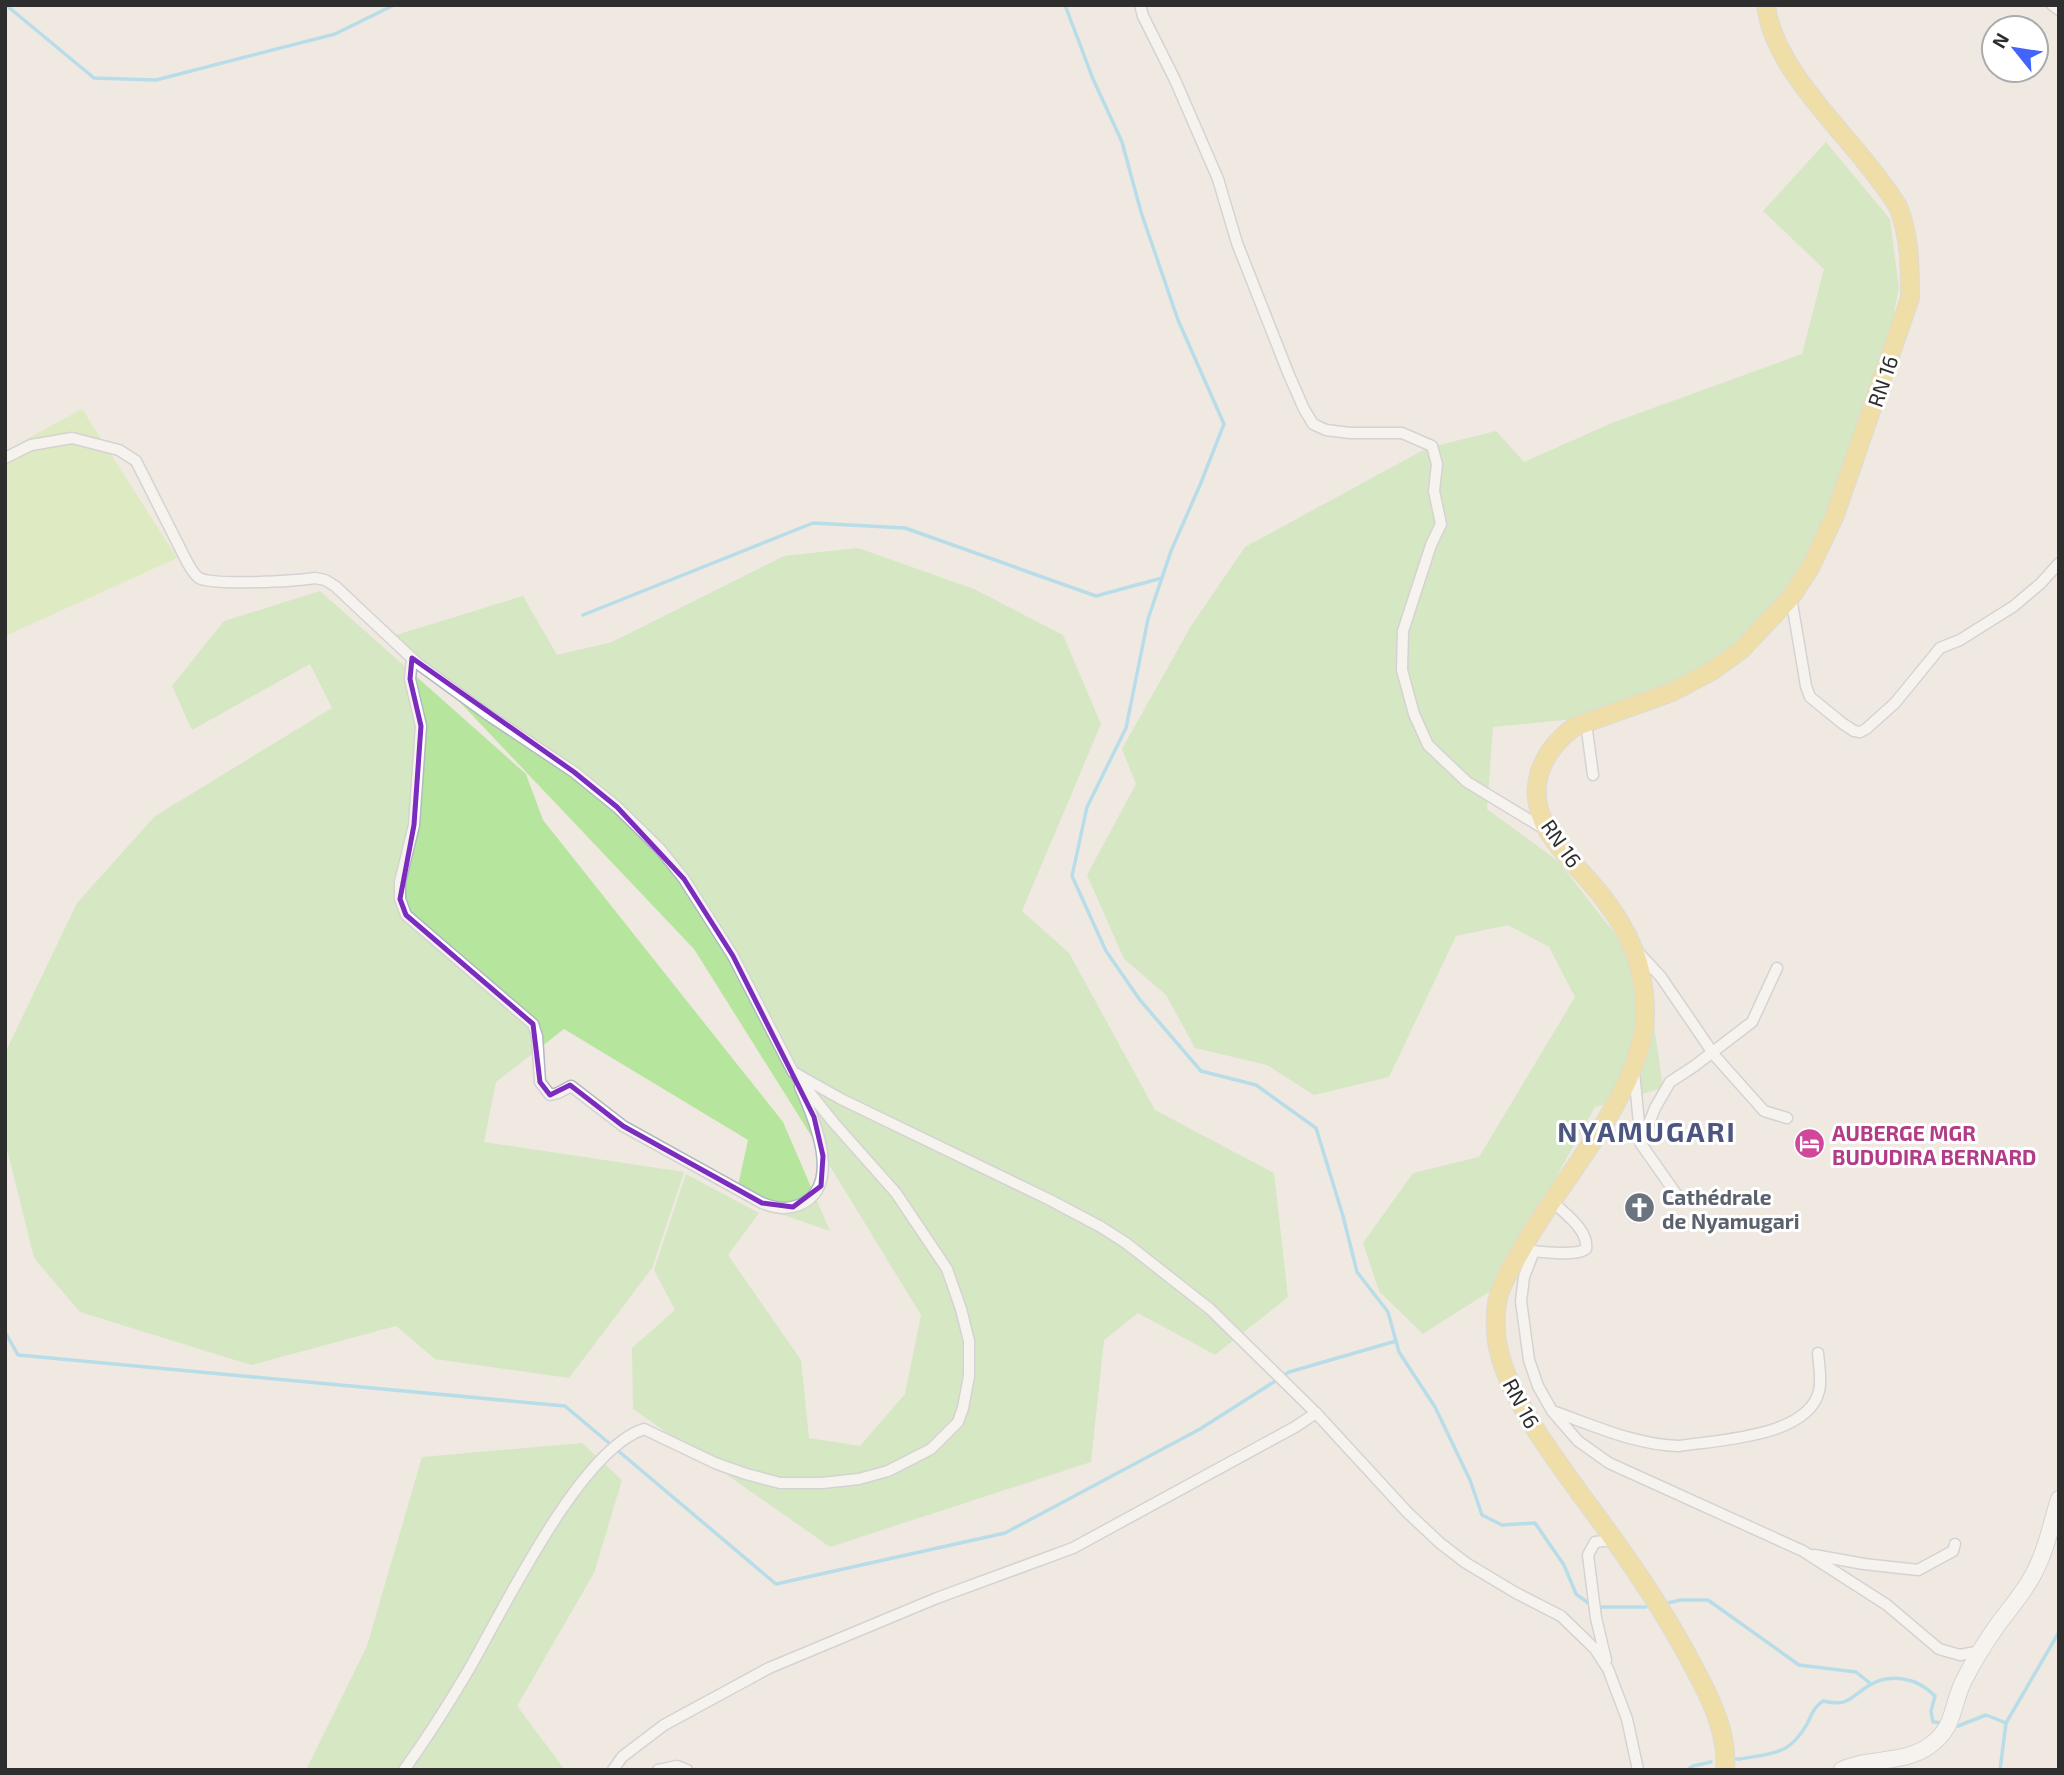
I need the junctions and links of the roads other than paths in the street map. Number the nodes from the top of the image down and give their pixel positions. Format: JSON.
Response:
{"nodes":[{"id":1,"x":1140,"y":5,"type":"edge"},
{"id":2,"x":1766,"y":5,"type":"edge"},
{"id":3,"x":2052,"y":5,"type":"edge"},
{"id":4,"x":2059,"y":10,"type":"edge"},
{"id":5,"x":5,"y":458,"type":"edge"},
{"id":6,"x":2059,"y":564,"type":"edge"},
{"id":7,"x":1791,"y":597,"type":"junction"},
{"id":8,"x":412,"y":658,"type":"junction"},
{"id":9,"x":1586,"y":723,"type":"junction"},
{"id":10,"x":1593,"y":775,"type":"dead end"},
{"id":11,"x":1549,"y":832,"type":"junction"},
{"id":12,"x":1633,"y":946,"type":"junction"},
{"id":13,"x":1777,"y":968,"type":"dead end"},
{"id":14,"x":1713,"y":1053,"type":"junction"},
{"id":15,"x":1634,"y":1066,"type":"junction"},
{"id":16,"x":793,"y":1072,"type":"junction"},
{"id":17,"x":1787,"y":1118,"type":"dead end"},
{"id":18,"x":1641,"y":1144,"type":"junction"},
{"id":19,"x":1679,"y":1198,"type":"dead end"},
{"id":20,"x":1552,"y":1201,"type":"junction"},
{"id":21,"x":1528,"y":1251,"type":"junction"},
{"id":22,"x":1818,"y":1353,"type":"dead end"},
{"id":23,"x":1552,"y":1411,"type":"junction"},
{"id":24,"x":1316,"y":1413,"type":"junction"},
{"id":25,"x":2059,"y":1499,"type":"edge"},
{"id":26,"x":1614,"y":1540,"type":"junction"},
{"id":27,"x":1955,"y":1545,"type":"dead end"},
{"id":28,"x":1808,"y":1554,"type":"junction"},
{"id":29,"x":1981,"y":1651,"type":"junction"},
{"id":30,"x":1608,"y":1669,"type":"junction"},
{"id":31,"x":404,"y":1770,"type":"edge"},
{"id":32,"x":613,"y":1770,"type":"edge"},
{"id":33,"x":658,"y":1770,"type":"edge"},
{"id":34,"x":687,"y":1770,"type":"edge"},
{"id":35,"x":1638,"y":1770,"type":"edge"},
{"id":36,"x":1725,"y":1770,"type":"edge"},
{"id":37,"x":1842,"y":1770,"type":"edge"}],
"edges":[{"from":1,"to":11,"type":"street"},
{"from":2,"to":7,"type":"main road","name":"RN 16","number":"RN 16"},
{"from":3,"to":4,"type":"street"},
{"from":5,"to":8,"type":"street"},
{"from":6,"to":7,"type":"street"},
{"from":7,"to":9,"type":"main road","name":"RN 16","number":"RN 16"},
{"from":8,"to":16,"type":"street"},
{"from":8,"to":16,"type":"street"},
{"from":9,"to":10,"type":"street"},
{"from":9,"to":11,"type":"main road","name":"RN 16","number":"RN 16"},
{"from":11,"to":12,"type":"main road","name":"RN 16","number":"RN 16"},
{"from":12,"to":14,"type":"street"},
{"from":12,"to":15,"type":"main road","name":"RN 16","number":"RN 16"},
{"from":13,"to":14,"type":"street"},
{"from":14,"to":17,"type":"street"},
{"from":14,"to":18,"type":"street"},
{"from":15,"to":18,"type":"street"},
{"from":15,"to":20,"type":"main road","name":"RN 16","number":"RN 16"},
{"from":16,"to":24,"type":"street"},
{"from":16,"to":31,"type":"street"},
{"from":18,"to":19,"type":"street"},
{"from":20,"to":21,"type":"main road","name":"RN 16","number":"RN 16"},
{"from":20,"to":21,"type":"street"},
{"from":21,"to":23,"type":"street"},
{"from":21,"to":26,"type":"main road","name":"RN 16","number":"RN 16"},
{"from":22,"to":23,"type":"street"},
{"from":23,"to":28,"type":"street"},
{"from":24,"to":30,"type":"street"},
{"from":24,"to":32,"type":"street"},
{"from":25,"to":29,"type":"main road"},
{"from":26,"to":30,"type":"street"},
{"from":26,"to":36,"type":"main road","name":"RN 16","number":"RN 16"},
{"from":27,"to":28,"type":"street"},
{"from":28,"to":29,"type":"street"},
{"from":29,"to":37,"type":"main road"},
{"from":30,"to":35,"type":"street"},
{"from":33,"to":34,"type":"street"}]}
